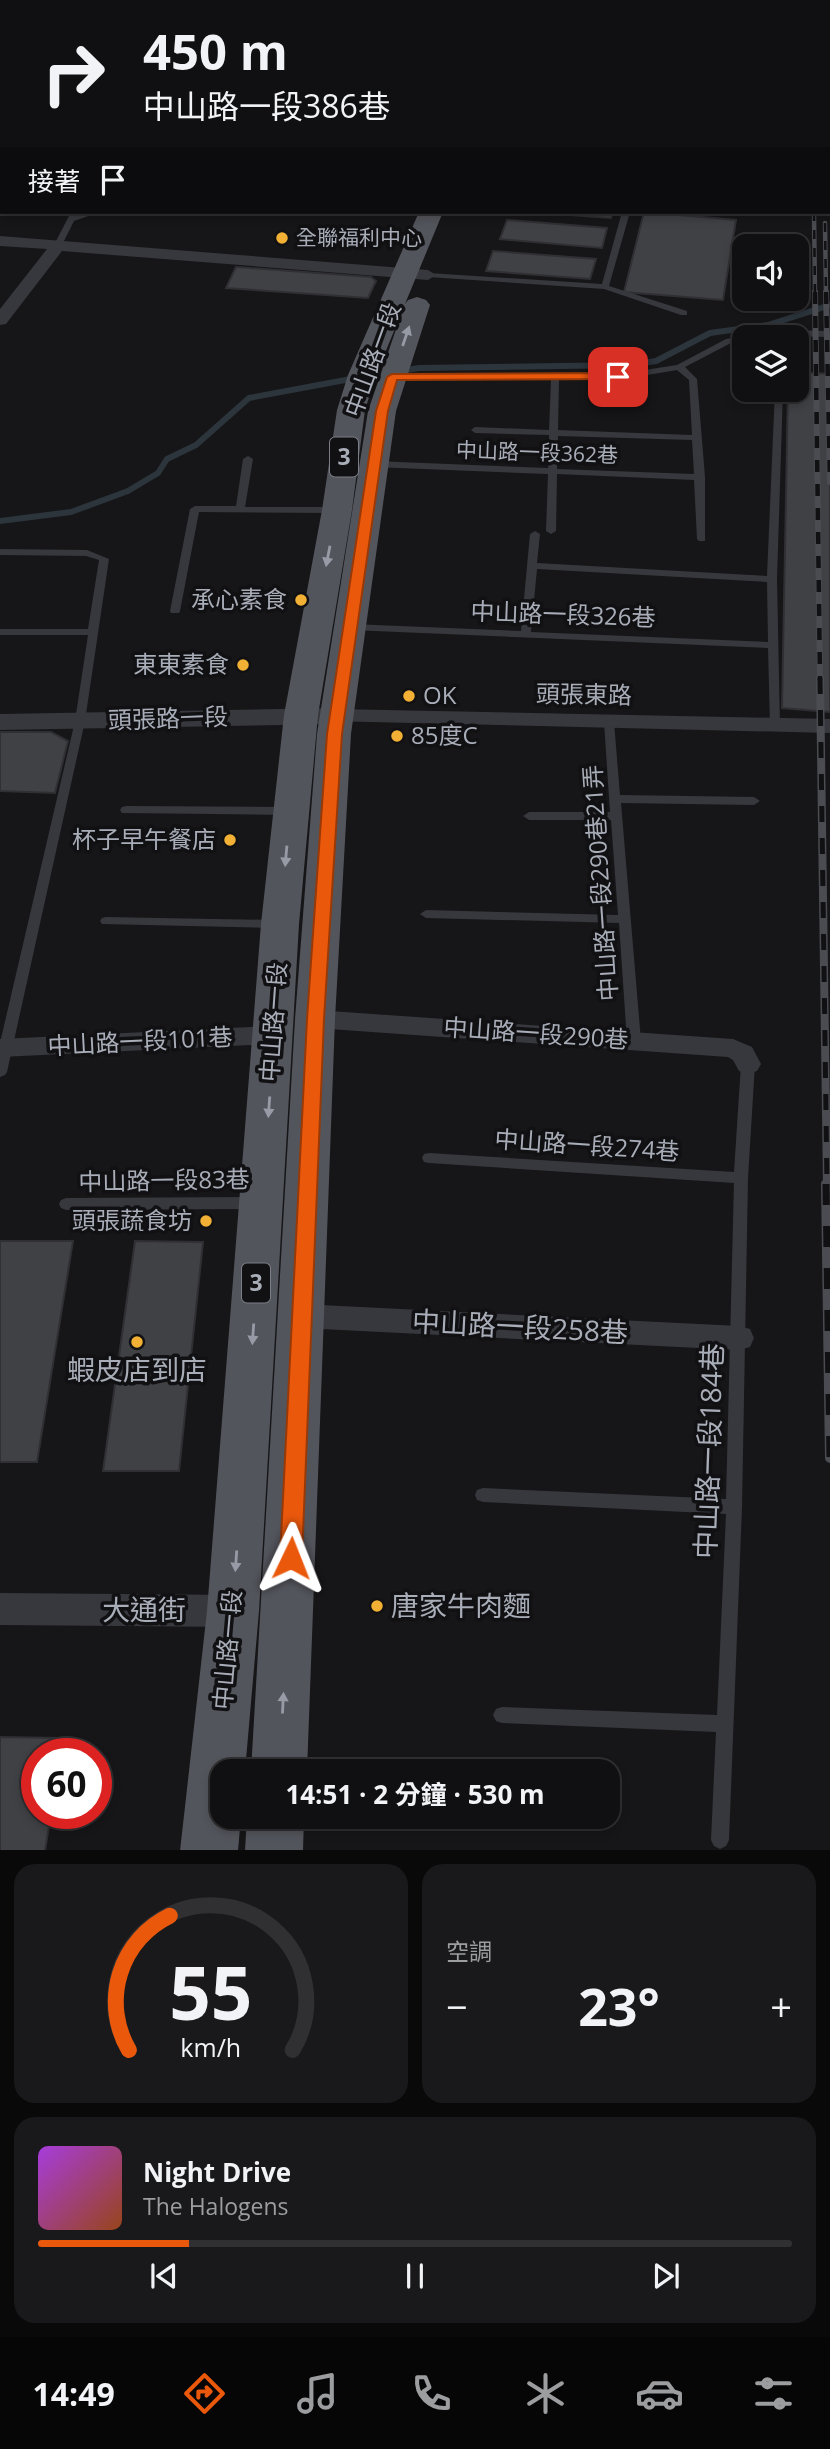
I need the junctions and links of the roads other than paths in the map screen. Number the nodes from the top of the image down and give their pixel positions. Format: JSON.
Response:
{"nodes":[{"id":1,"x":432,"y":214,"type":"edge"},
{"id":2,"x":453,"y":214,"type":"edge"},
{"id":3,"x":625,"y":214,"type":"edge"},
{"id":4,"x":72,"y":216,"type":"edge"},
{"id":5,"x":0,"y":241,"type":"edge"},
{"id":6,"x":58,"y":245,"type":"junction"},
{"id":7,"x":417,"y":274,"type":"junction"},
{"id":8,"x":605,"y":287,"type":"junction"},
{"id":9,"x":684,"y":313,"type":"dead end"},
{"id":10,"x":2,"y":315,"type":"edge"},
{"id":11,"x":809,"y":334,"type":"edge"},
{"id":12,"x":830,"y":334,"type":"edge"},
{"id":13,"x":732,"y":341,"type":"edge"},
{"id":14,"x":679,"y":367,"type":"junction"},
{"id":15,"x":392,"y":377,"type":"junction"},
{"id":16,"x":555,"y":377,"type":"junction"},
{"id":17,"x":779,"y":402,"type":"edge"},
{"id":18,"x":475,"y":430,"type":"dead end"},
{"id":19,"x":553,"y":433,"type":"junction"},
{"id":20,"x":698,"y":438,"type":"junction"},
{"id":21,"x":248,"y":459,"type":"dead end"},
{"id":22,"x":374,"y":464,"type":"junction"},
{"id":23,"x":552,"y":471,"type":"junction"},
{"id":24,"x":700,"y":477,"type":"junction"},
{"id":25,"x":240,"y":509,"type":"junction"},
{"id":26,"x":337,"y":510,"type":"junction"},
{"id":27,"x":551,"y":531,"type":"dead end"},
{"id":28,"x":535,"y":534,"type":"dead end"},
{"id":29,"x":702,"y":539,"type":"dead end"},
{"id":30,"x":0,"y":552,"type":"edge"},
{"id":31,"x":533,"y":566,"type":"junction"},
{"id":32,"x":772,"y":579,"type":"junction"},
{"id":33,"x":175,"y":611,"type":"dead end"},
{"id":34,"x":351,"y":627,"type":"junction"},
{"id":35,"x":0,"y":632,"type":"edge"},
{"id":36,"x":93,"y":632,"type":"junction"},
{"id":37,"x":526,"y":635,"type":"junction"},
{"id":38,"x":774,"y":645,"type":"junction"},
{"id":39,"x":319,"y":715,"type":"junction"},
{"id":40,"x":80,"y":721,"type":"junction"},
{"id":41,"x":0,"y":722,"type":"edge"},
{"id":42,"x":609,"y":722,"type":"junction"},
{"id":43,"x":775,"y":726,"type":"junction"},
{"id":44,"x":830,"y":726,"type":"edge"},
{"id":45,"x":615,"y":799,"type":"junction"},
{"id":46,"x":754,"y":802,"type":"dead end"},
{"id":47,"x":126,"y":810,"type":"dead end"},
{"id":48,"x":290,"y":811,"type":"junction"},
{"id":49,"x":528,"y":816,"type":"dead end"},
{"id":50,"x":617,"y":816,"type":"junction"},
{"id":51,"x":426,"y":914,"type":"dead end"},
{"id":52,"x":624,"y":919,"type":"junction"},
{"id":53,"x":106,"y":921,"type":"dead end"},
{"id":54,"x":280,"y":924,"type":"junction"},
{"id":55,"x":315,"y":1019,"type":"junction"},
{"id":56,"x":274,"y":1035,"type":"junction"},
{"id":57,"x":634,"y":1041,"type":"junction"},
{"id":58,"x":2,"y":1056,"type":"edge"},
{"id":59,"x":748,"y":1064,"type":"joint"},
{"id":60,"x":429,"y":1158,"type":"dead end"},
{"id":61,"x":741,"y":1178,"type":"junction"},
{"id":62,"x":262,"y":1203,"type":"junction"},
{"id":63,"x":66,"y":1205,"type":"dead end"},
{"id":64,"x":301,"y":1316,"type":"junction"},
{"id":65,"x":739,"y":1338,"type":"junction"},
{"id":66,"x":483,"y":1495,"type":"dead end"},
{"id":67,"x":733,"y":1507,"type":"junction"},
{"id":68,"x":0,"y":1609,"type":"edge"},
{"id":69,"x":233,"y":1611,"type":"junction"},
{"id":70,"x":289,"y":1611,"type":"junction"},
{"id":71,"x":502,"y":1715,"type":"dead end"},
{"id":72,"x":725,"y":1724,"type":"junction"},
{"id":73,"x":280,"y":1759,"type":"edge"},
{"id":74,"x":275,"y":1829,"type":"edge"},
{"id":75,"x":720,"y":1840,"type":"dead end"},
{"id":76,"x":208,"y":1850,"type":"edge"},
{"id":77,"x":274,"y":1850,"type":"edge"}],
"edges":[{"from":1,"to":7,"type":"main road","name":"中山路一段","number":"3"},
{"from":2,"to":7,"type":"main road","name":"中山路一段","number":"3"},
{"from":3,"to":8,"type":"lane"},
{"from":4,"to":6,"type":"lane"},
{"from":5,"to":6,"type":"street"},
{"from":6,"to":7,"type":"street"},
{"from":6,"to":10,"type":"street"},
{"from":7,"to":8,"type":"lane"},
{"from":15,"to":7,"type":"main road","name":"中山路一段","number":"3","one_way":true},
{"from":7,"to":26,"type":"main road","name":"中山路一段","number":"3"},
{"from":8,"to":9,"type":"lane"},
{"from":11,"to":12,"type":"lane"},
{"from":13,"to":14,"type":"lane"},
{"from":14,"to":16,"type":"lane"},
{"from":14,"to":20,"type":"lane"},
{"from":15,"to":16,"type":"lane"},
{"from":15,"to":22,"type":"main road","name":"中山路一段","number":"3"},
{"from":16,"to":19,"type":"lane"},
{"from":17,"to":32,"type":"lane"},
{"from":18,"to":19,"type":"lane"},
{"from":19,"to":20,"type":"lane"},
{"from":19,"to":23,"type":"lane"},
{"from":20,"to":24,"type":"lane"},
{"from":21,"to":25,"type":"lane"},
{"from":22,"to":23,"type":"lane","name":"中山路一段362巷"},
{"from":22,"to":34,"type":"main road","name":"中山路一段","number":"3"},
{"from":23,"to":24,"type":"lane","name":"中山路一段362巷"},
{"from":23,"to":27,"type":"lane"},
{"from":24,"to":29,"type":"lane"},
{"from":25,"to":26,"type":"lane"},
{"from":25,"to":33,"type":"lane"},
{"from":26,"to":39,"type":"main road","name":"中山路一段","number":"3","one_way":true},
{"from":28,"to":31,"type":"lane"},
{"from":30,"to":36,"type":"lane"},
{"from":31,"to":32,"type":"lane","name":"中山路一段326巷"},
{"from":31,"to":37,"type":"lane"},
{"from":32,"to":38,"type":"lane"},
{"from":34,"to":37,"type":"lane","name":"中山路一段326巷"},
{"from":34,"to":39,"type":"main road","name":"中山路一段","number":"3"},
{"from":35,"to":36,"type":"lane"},
{"from":36,"to":40,"type":"lane"},
{"from":37,"to":38,"type":"lane","name":"中山路一段326巷"},
{"from":38,"to":43,"type":"lane"},
{"from":39,"to":40,"type":"street","name":"頭張路一段"},
{"from":39,"to":42,"type":"street","name":"頭張東路"},
{"from":39,"to":48,"type":"main road","name":"中山路一段","number":"3"},
{"from":39,"to":55,"type":"main road","name":"中山路一段","number":"3"},
{"from":40,"to":41,"type":"street","name":"頭張路一段"},
{"from":40,"to":58,"type":"lane"},
{"from":42,"to":43,"type":"street","name":"頭張東路"},
{"from":42,"to":45,"type":"lane","name":"中山路一段290巷21弄"},
{"from":43,"to":44,"type":"street","name":"頭張東路"},
{"from":45,"to":46,"type":"lane"},
{"from":45,"to":50,"type":"lane","name":"中山路一段290巷21弄"},
{"from":47,"to":48,"type":"lane"},
{"from":48,"to":54,"type":"main road","name":"中山路一段","number":"3","one_way":true},
{"from":49,"to":50,"type":"lane"},
{"from":50,"to":52,"type":"lane","name":"中山路一段290巷21弄"},
{"from":51,"to":52,"type":"lane"},
{"from":52,"to":57,"type":"lane","name":"中山路一段290巷21弄"},
{"from":53,"to":54,"type":"lane"},
{"from":54,"to":56,"type":"main road","name":"中山路一段","number":"3"},
{"from":55,"to":57,"type":"street","name":"中山路一段290巷"},
{"from":55,"to":64,"type":"main road","name":"中山路一段","number":"3"},
{"from":56,"to":58,"type":"street","name":"中山路一段101巷"},
{"from":56,"to":62,"type":"main road","name":"中山路一段","number":"3","one_way":true},
{"from":57,"to":59,"type":"street","name":"中山路一段290巷"},
{"from":59,"to":61,"type":"lane","name":"中山路一段184巷"},
{"from":60,"to":61,"type":"lane","name":"中山路一段274巷"},
{"from":61,"to":65,"type":"lane","name":"中山路一段184巷"},
{"from":62,"to":63,"type":"lane","name":"中山路一段83巷"},
{"from":62,"to":69,"type":"main road","name":"中山路一段","number":"3","one_way":true},
{"from":64,"to":65,"type":"street","name":"中山路一段258巷"},
{"from":64,"to":70,"type":"main road","name":"中山路一段","number":"3"},
{"from":65,"to":67,"type":"lane","name":"中山路一段184巷"},
{"from":66,"to":67,"type":"lane"},
{"from":67,"to":72,"type":"lane","name":"中山路一段184巷"},
{"from":68,"to":69,"type":"street","name":"大通街"},
{"from":69,"to":70,"type":"street","name":"大通街"},
{"from":69,"to":76,"type":"main road","name":"中山路一段","number":"3"},
{"from":73,"to":70,"type":"main road","name":"中山路一段","number":"3","one_way":true},
{"from":71,"to":72,"type":"lane"},
{"from":72,"to":75,"type":"lane","name":"中山路一段184巷"},
{"from":74,"to":77,"type":"main road"}]}
